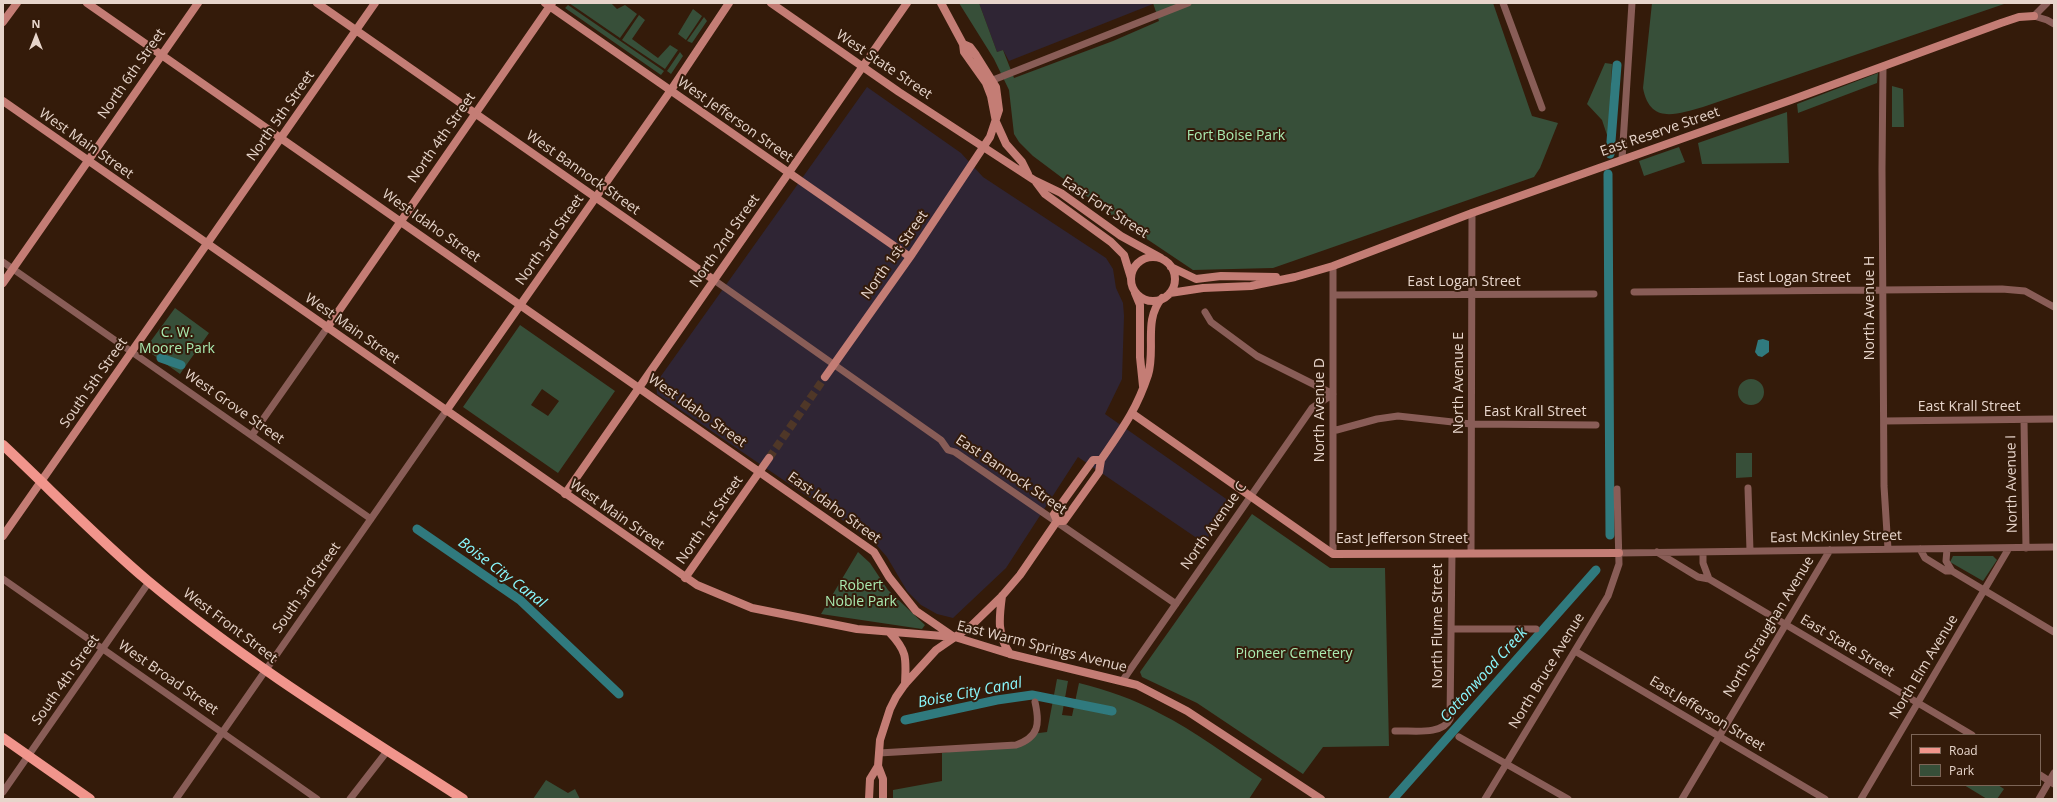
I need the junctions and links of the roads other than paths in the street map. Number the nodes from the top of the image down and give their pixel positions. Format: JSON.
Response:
{"nodes":[{"id":1,"x":16,"y":3,"type":"edge"},
{"id":2,"x":87,"y":3,"type":"edge"},
{"id":3,"x":198,"y":3,"type":"edge"},
{"id":4,"x":317,"y":3,"type":"edge"},
{"id":5,"x":375,"y":3,"type":"edge"},
{"id":6,"x":729,"y":3,"type":"edge"},
{"id":7,"x":771,"y":3,"type":"edge"},
{"id":8,"x":907,"y":3,"type":"edge"},
{"id":9,"x":941,"y":3,"type":"edge"},
{"id":10,"x":1188,"y":3,"type":"edge"},
{"id":11,"x":1503,"y":3,"type":"edge"},
{"id":12,"x":1632,"y":3,"type":"edge"},
{"id":13,"x":2047,"y":3,"type":"edge"},
{"id":14,"x":549,"y":4,"type":"edge"},
{"id":15,"x":2034,"y":16,"type":"junction"},
{"id":16,"x":3,"y":22,"type":"edge"},
{"id":17,"x":2054,"y":24,"type":"edge"},
{"id":18,"x":357,"y":30,"type":"junction"},
{"id":19,"x":963,"y":44,"type":"junction"},
{"id":20,"x":162,"y":54,"type":"junction"},
{"id":21,"x":863,"y":67,"type":"junction"},
{"id":22,"x":1884,"y":67,"type":"junction"},
{"id":23,"x":993,"y":80,"type":"junction"},
{"id":24,"x":670,"y":90,"type":"junction"},
{"id":25,"x":3,"y":101,"type":"edge"},
{"id":26,"x":1542,"y":108,"type":"dead end"},
{"id":27,"x":475,"y":114,"type":"junction"},
{"id":28,"x":996,"y":122,"type":"junction"},
{"id":29,"x":282,"y":137,"type":"junction"},
{"id":30,"x":983,"y":146,"type":"junction"},
{"id":31,"x":1622,"y":159,"type":"junction"},
{"id":32,"x":88,"y":161,"type":"junction"},
{"id":33,"x":789,"y":173,"type":"junction"},
{"id":34,"x":1031,"y":177,"type":"junction"},
{"id":35,"x":596,"y":197,"type":"junction"},
{"id":36,"x":1472,"y":213,"type":"junction"},
{"id":37,"x":401,"y":221,"type":"junction"},
{"id":38,"x":207,"y":244,"type":"junction"},
{"id":39,"x":910,"y":257,"type":"junction"},
{"id":40,"x":1161,"y":258,"type":"junction"},
{"id":41,"x":3,"y":262,"type":"edge"},
{"id":42,"x":1332,"y":266,"type":"junction"},
{"id":43,"x":1171,"y":267,"type":"junction"},
{"id":44,"x":13,"y":269,"type":"junction"},
{"id":45,"x":1295,"y":277,"type":"junction"},
{"id":46,"x":1131,"y":278,"type":"junction"},
{"id":47,"x":714,"y":280,"type":"junction"},
{"id":48,"x":3,"y":283,"type":"edge"},
{"id":49,"x":1134,"y":290,"type":"junction"},
{"id":50,"x":1883,"y":290,"type":"junction"},
{"id":51,"x":1634,"y":292,"type":"dead end"},
{"id":52,"x":1170,"y":293,"type":"junction"},
{"id":53,"x":1472,"y":294,"type":"junction"},
{"id":54,"x":1594,"y":294,"type":"dead end"},
{"id":55,"x":1334,"y":295,"type":"junction"},
{"id":56,"x":1162,"y":298,"type":"junction"},
{"id":57,"x":521,"y":304,"type":"junction"},
{"id":58,"x":2054,"y":307,"type":"edge"},
{"id":59,"x":1205,"y":312,"type":"dead end"},
{"id":60,"x":327,"y":328,"type":"junction"},
{"id":61,"x":132,"y":352,"type":"junction"},
{"id":62,"x":835,"y":364,"type":"junction"},
{"id":63,"x":825,"y":377,"type":"tunnel mouth"},
{"id":64,"x":640,"y":387,"type":"junction"},
{"id":65,"x":1143,"y":388,"type":"junction"},
{"id":66,"x":1333,"y":394,"type":"junction"},
{"id":67,"x":446,"y":411,"type":"junction"},
{"id":68,"x":1133,"y":414,"type":"junction"},
{"id":69,"x":2054,"y":419,"type":"edge"},
{"id":70,"x":2024,"y":420,"type":"junction"},
{"id":71,"x":1884,"y":421,"type":"junction"},
{"id":72,"x":1472,"y":424,"type":"junction"},
{"id":73,"x":1596,"y":425,"type":"dead end"},
{"id":74,"x":1333,"y":431,"type":"junction"},
{"id":75,"x":252,"y":435,"type":"junction"},
{"id":76,"x":3,"y":445,"type":"edge"},
{"id":77,"x":769,"y":458,"type":"tunnel mouth"},
{"id":78,"x":1100,"y":460,"type":"junction"},
{"id":79,"x":760,"y":471,"type":"junction"},
{"id":80,"x":41,"y":481,"type":"junction"},
{"id":81,"x":1748,"y":488,"type":"dead end"},
{"id":82,"x":1617,"y":489,"type":"dead end"},
{"id":83,"x":565,"y":494,"type":"junction"},
{"id":84,"x":1250,"y":497,"type":"junction"},
{"id":85,"x":371,"y":519,"type":"junction"},
{"id":86,"x":1057,"y":521,"type":"junction"},
{"id":87,"x":3,"y":536,"type":"edge"},
{"id":88,"x":2054,"y":547,"type":"edge"},
{"id":89,"x":2009,"y":548,"type":"junction"},
{"id":90,"x":2026,"y":548,"type":"junction"},
{"id":91,"x":1920,"y":549,"type":"junction"},
{"id":92,"x":1947,"y":549,"type":"junction"},
{"id":93,"x":1830,"y":550,"type":"junction"},
{"id":94,"x":1888,"y":550,"type":"junction"},
{"id":95,"x":1750,"y":551,"type":"junction"},
{"id":96,"x":1452,"y":552,"type":"junction"},
{"id":97,"x":1471,"y":552,"type":"junction"},
{"id":98,"x":1657,"y":552,"type":"junction"},
{"id":99,"x":1703,"y":552,"type":"junction"},
{"id":100,"x":1619,"y":553,"type":"junction"},
{"id":101,"x":1332,"y":554,"type":"junction"},
{"id":102,"x":1952,"y":571,"type":"junction"},
{"id":103,"x":685,"y":578,"type":"junction"},
{"id":104,"x":3,"y":579,"type":"edge"},
{"id":105,"x":1709,"y":579,"type":"junction"},
{"id":106,"x":149,"y":582,"type":"junction"},
{"id":107,"x":1984,"y":590,"type":"junction"},
{"id":108,"x":1002,"y":596,"type":"junction"},
{"id":109,"x":1176,"y":604,"type":"junction"},
{"id":110,"x":1786,"y":625,"type":"junction"},
{"id":111,"x":1451,"y":629,"type":"junction"},
{"id":112,"x":1536,"y":629,"type":"dead end"},
{"id":113,"x":2054,"y":632,"type":"edge"},
{"id":114,"x":890,"y":633,"type":"junction"},
{"id":115,"x":955,"y":637,"type":"junction"},
{"id":116,"x":103,"y":649,"type":"junction"},
{"id":117,"x":1575,"y":651,"type":"junction"},
{"id":118,"x":1010,"y":654,"type":"junction"},
{"id":119,"x":266,"y":671,"type":"junction"},
{"id":120,"x":1123,"y":680,"type":"junction"},
{"id":121,"x":905,"y":684,"type":"junction"},
{"id":122,"x":1035,"y":702,"type":"dead end"},
{"id":123,"x":1918,"y":703,"type":"junction"},
{"id":124,"x":1395,"y":731,"type":"dead end"},
{"id":125,"x":222,"y":733,"type":"junction"},
{"id":126,"x":1970,"y":734,"type":"edge"},
{"id":127,"x":1719,"y":736,"type":"junction"},
{"id":128,"x":1459,"y":737,"type":"dead end"},
{"id":129,"x":3,"y":738,"type":"edge"},
{"id":130,"x":388,"y":750,"type":"junction"},
{"id":131,"x":879,"y":753,"type":"junction"},
{"id":132,"x":28,"y":756,"type":"junction"},
{"id":133,"x":1507,"y":763,"type":"junction"},
{"id":134,"x":878,"y":766,"type":"junction"},
{"id":135,"x":2054,"y":773,"type":"edge"},
{"id":136,"x":2041,"y":776,"type":"edge"},
{"id":137,"x":2052,"y":782,"type":"edge"},
{"id":138,"x":3,"y":792,"type":"edge"},
{"id":139,"x":90,"y":799,"type":"edge"},
{"id":140,"x":176,"y":799,"type":"edge"},
{"id":141,"x":317,"y":799,"type":"edge"},
{"id":142,"x":350,"y":799,"type":"edge"},
{"id":143,"x":463,"y":799,"type":"edge"},
{"id":144,"x":869,"y":799,"type":"edge"},
{"id":145,"x":883,"y":799,"type":"edge"},
{"id":146,"x":1321,"y":799,"type":"edge"},
{"id":147,"x":1485,"y":799,"type":"edge"},
{"id":148,"x":1568,"y":799,"type":"edge"},
{"id":149,"x":1682,"y":799,"type":"edge"},
{"id":150,"x":1825,"y":799,"type":"edge"},
{"id":151,"x":1861,"y":799,"type":"edge"},
{"id":152,"x":2039,"y":799,"type":"edge"}],
"edges":[{"from":1,"to":16,"type":"street"},
{"from":2,"to":20,"type":"street","name":"West Idaho Street"},
{"from":3,"to":20,"type":"street","name":"North 6th Street"},
{"from":4,"to":18,"type":"street","name":"West Bannock Street"},
{"from":5,"to":18,"type":"street","name":"North 5th Street"},
{"from":6,"to":24,"type":"street","name":"North 3rd Street"},
{"from":7,"to":21,"type":"street","name":"West State Street"},
{"from":8,"to":21,"type":"street","name":"North 2nd Street"},
{"from":9,"to":19,"type":"street"},
{"from":10,"to":23,"type":"street"},
{"from":11,"to":26,"type":"street"},
{"from":12,"to":31,"type":"street"},
{"from":13,"to":15,"type":"street"},
{"from":14,"to":24,"type":"street","name":"West Jefferson Street"},
{"from":14,"to":27,"type":"street","name":"North 4th Street"},
{"from":15,"to":17,"type":"street"},
{"from":15,"to":22,"type":"street","name":"East Reserve Street"},
{"from":18,"to":27,"type":"street","name":"West Bannock Street"},
{"from":18,"to":29,"type":"street","name":"North 5th Street"},
{"from":19,"to":23,"type":"street"},
{"from":19,"to":28,"type":"street"},
{"from":20,"to":29,"type":"street","name":"West Idaho Street"},
{"from":20,"to":32,"type":"street","name":"North 6th Street"},
{"from":21,"to":30,"type":"street","name":"West State Street"},
{"from":21,"to":33,"type":"street","name":"North 2nd Street"},
{"from":22,"to":31,"type":"street","name":"East Reserve Street"},
{"from":22,"to":50,"type":"street","name":"North Avenue H"},
{"from":23,"to":28,"type":"street"},
{"from":24,"to":33,"type":"street","name":"West Jefferson Street"},
{"from":24,"to":35,"type":"street","name":"North 3rd Street"},
{"from":25,"to":32,"type":"street","name":"West Main Street"},
{"from":27,"to":35,"type":"street","name":"West Bannock Street"},
{"from":27,"to":37,"type":"street","name":"North 4th Street"},
{"from":28,"to":30,"type":"street","name":"North 1st Street"},
{"from":28,"to":34,"type":"street"},
{"from":29,"to":37,"type":"street","name":"West Idaho Street"},
{"from":29,"to":38,"type":"street","name":"North 5th Street"},
{"from":30,"to":34,"type":"street","name":"East Fort Street"},
{"from":30,"to":39,"type":"street","name":"North 1st Street"},
{"from":31,"to":36,"type":"street","name":"East Reserve Street"},
{"from":32,"to":38,"type":"street","name":"West Main Street"},
{"from":32,"to":44,"type":"street","name":"North 6th Street"},
{"from":33,"to":39,"type":"street","name":"West Jefferson Street"},
{"from":33,"to":47,"type":"street","name":"North 2nd Street"},
{"from":34,"to":40,"type":"street","name":"East Fort Street"},
{"from":34,"to":46,"type":"street","name":"East Fort Street"},
{"from":35,"to":47,"type":"street","name":"West Bannock Street"},
{"from":35,"to":57,"type":"street","name":"North 3rd Street"},
{"from":36,"to":42,"type":"street","name":"East Reserve Street"},
{"from":36,"to":53,"type":"street","name":"North Avenue E"},
{"from":37,"to":57,"type":"street","name":"West Idaho Street"},
{"from":37,"to":60,"type":"street","name":"North 4th Street"},
{"from":38,"to":60,"type":"street","name":"West Main Street"},
{"from":38,"to":61,"type":"street","name":"South 5th Street"},
{"from":39,"to":62,"type":"street","name":"North 1st Street"},
{"from":40,"to":43,"type":"street"},
{"from":40,"to":46,"type":"street"},
{"from":41,"to":44,"type":"street","name":"West Grove Street"},
{"from":42,"to":45,"type":"street","name":"East Reserve Street"},
{"from":42,"to":55,"type":"street","name":"North Avenue D"},
{"from":43,"to":45,"type":"street","name":"East Reserve Street"},
{"from":43,"to":52,"type":"street"},
{"from":44,"to":48,"type":"street","name":"North 6th Street"},
{"from":44,"to":61,"type":"street","name":"West Grove Street"},
{"from":45,"to":52,"type":"street","name":"East Reserve Street"},
{"from":46,"to":49,"type":"street"},
{"from":47,"to":62,"type":"street","name":"West Bannock Street"},
{"from":47,"to":64,"type":"street","name":"North 2nd Street"},
{"from":49,"to":56,"type":"street"},
{"from":49,"to":65,"type":"street"},
{"from":50,"to":51,"type":"street","name":"East Logan Street"},
{"from":50,"to":58,"type":"street","name":"East Logan Street"},
{"from":50,"to":71,"type":"street","name":"North Avenue H"},
{"from":52,"to":56,"type":"street"},
{"from":53,"to":54,"type":"street","name":"East Logan Street"},
{"from":53,"to":55,"type":"street","name":"East Logan Street"},
{"from":53,"to":72,"type":"street","name":"North Avenue E"},
{"from":55,"to":66,"type":"street","name":"North Avenue D"},
{"from":56,"to":65,"type":"street"},
{"from":57,"to":64,"type":"street","name":"West Idaho Street"},
{"from":57,"to":67,"type":"street","name":"North 3rd Street"},
{"from":59,"to":66,"type":"street"},
{"from":60,"to":67,"type":"street","name":"West Main Street"},
{"from":60,"to":75,"type":"street"},
{"from":61,"to":75,"type":"street","name":"West Grove Street"},
{"from":61,"to":80,"type":"street","name":"South 5th Street"},
{"from":62,"to":63,"type":"street","name":"North 1st Street"},
{"from":62,"to":86,"type":"street","name":"East Bannock Street"},
{"from":64,"to":79,"type":"street","name":"West Idaho Street"},
{"from":64,"to":83,"type":"street","name":"North 2nd Street"},
{"from":65,"to":68,"type":"street"},
{"from":66,"to":74,"type":"street","name":"North Avenue D"},
{"from":66,"to":84,"type":"street","name":"North Avenue C"},
{"from":67,"to":83,"type":"street","name":"West Main Street"},
{"from":67,"to":85,"type":"street","name":"South 3rd Street"},
{"from":68,"to":78,"type":"street"},
{"from":68,"to":84,"type":"street","name":"East Jefferson Street"},
{"from":69,"to":70,"type":"street","name":"East Krall Street"},
{"from":70,"to":71,"type":"street","name":"East Krall Street"},
{"from":70,"to":90,"type":"street","name":"North Avenue I"},
{"from":71,"to":94,"type":"street","name":"North Avenue H"},
{"from":72,"to":73,"type":"street","name":"East Krall Street"},
{"from":72,"to":74,"type":"street","name":"East Krall Street"},
{"from":72,"to":97,"type":"street","name":"North Avenue E"},
{"from":74,"to":101,"type":"street","name":"North Avenue D"},
{"from":75,"to":85,"type":"street","name":"West Grove Street"},
{"from":76,"to":80,"type":"main road","name":"West Front Street"},
{"from":77,"to":79,"type":"street","name":"North 1st Street"},
{"from":78,"to":86,"type":"street"},
{"from":78,"to":86,"type":"street"},
{"from":79,"to":103,"type":"street","name":"North 1st Street"},
{"from":79,"to":115,"type":"street","name":"East Idaho Street"},
{"from":80,"to":87,"type":"street","name":"South 5th Street"},
{"from":80,"to":106,"type":"main road","name":"West Front Street"},
{"from":81,"to":95,"type":"street"},
{"from":82,"to":100,"type":"street","name":"North Bruce Avenue"},
{"from":83,"to":103,"type":"street","name":"West Main Street"},
{"from":84,"to":101,"type":"street","name":"East Jefferson Street"},
{"from":84,"to":109,"type":"street","name":"North Avenue C"},
{"from":85,"to":119,"type":"street","name":"South 3rd Street"},
{"from":86,"to":108,"type":"street"},
{"from":86,"to":109,"type":"street","name":"East Bannock Street"},
{"from":88,"to":90,"type":"street","name":"East McKinley Street"},
{"from":89,"to":90,"type":"street","name":"East McKinley Street"},
{"from":89,"to":92,"type":"street","name":"East McKinley Street"},
{"from":89,"to":107,"type":"street","name":"North Elm Avenue"},
{"from":91,"to":92,"type":"street","name":"East McKinley Street"},
{"from":91,"to":94,"type":"street","name":"East McKinley Street"},
{"from":91,"to":102,"type":"street"},
{"from":92,"to":102,"type":"street"},
{"from":93,"to":94,"type":"street","name":"East McKinley Street"},
{"from":93,"to":95,"type":"street","name":"East McKinley Street"},
{"from":93,"to":110,"type":"street","name":"North Straughan Avenue"},
{"from":95,"to":99,"type":"street","name":"East McKinley Street"},
{"from":96,"to":97,"type":"street","name":"East Jefferson Street"},
{"from":96,"to":101,"type":"street","name":"East Jefferson Street"},
{"from":96,"to":111,"type":"street","name":"North Flume Street"},
{"from":97,"to":100,"type":"street","name":"East Jefferson Street"},
{"from":98,"to":99,"type":"street","name":"East McKinley Street"},
{"from":98,"to":100,"type":"street","name":"East McKinley Street"},
{"from":98,"to":105,"type":"street","name":"East State Street"},
{"from":99,"to":105,"type":"street"},
{"from":100,"to":117,"type":"street","name":"North Bruce Avenue"},
{"from":102,"to":107,"type":"street"},
{"from":103,"to":114,"type":"street","name":"East Warm Springs Avenue"},
{"from":104,"to":116,"type":"street","name":"West Broad Street"},
{"from":105,"to":110,"type":"street","name":"East State Street"},
{"from":106,"to":116,"type":"street","name":"South 4th Street"},
{"from":106,"to":119,"type":"main road","name":"West Front Street"},
{"from":107,"to":113,"type":"street"},
{"from":107,"to":123,"type":"street","name":"North Elm Avenue"},
{"from":108,"to":115,"type":"street"},
{"from":108,"to":118,"type":"street"},
{"from":109,"to":120,"type":"street","name":"North Avenue C"},
{"from":110,"to":123,"type":"street","name":"East State Street"},
{"from":110,"to":127,"type":"street","name":"North Straughan Avenue"},
{"from":111,"to":112,"type":"street"},
{"from":111,"to":124,"type":"street","name":"North Flume Street"},
{"from":114,"to":115,"type":"street","name":"East Warm Springs Avenue"},
{"from":114,"to":121,"type":"street"},
{"from":115,"to":118,"type":"street","name":"East Warm Springs Avenue"},
{"from":115,"to":121,"type":"street"},
{"from":116,"to":125,"type":"street","name":"West Broad Street"},
{"from":116,"to":132,"type":"street","name":"South 4th Street"},
{"from":117,"to":127,"type":"street","name":"East Jefferson Street"},
{"from":117,"to":133,"type":"street","name":"North Bruce Avenue"},
{"from":118,"to":120,"type":"street","name":"East Warm Springs Avenue"},
{"from":119,"to":125,"type":"street","name":"South 3rd Street"},
{"from":119,"to":130,"type":"main road","name":"West Front Street"},
{"from":120,"to":146,"type":"street","name":"East Warm Springs Avenue"},
{"from":121,"to":131,"type":"street"},
{"from":122,"to":131,"type":"street"},
{"from":123,"to":126,"type":"street","name":"East State Street"},
{"from":123,"to":151,"type":"street","name":"North Elm Avenue"},
{"from":125,"to":140,"type":"street","name":"South 3rd Street"},
{"from":125,"to":141,"type":"street","name":"West Broad Street"},
{"from":127,"to":149,"type":"street","name":"North Straughan Avenue"},
{"from":127,"to":150,"type":"street","name":"East Jefferson Street"},
{"from":128,"to":133,"type":"street"},
{"from":129,"to":132,"type":"main road"},
{"from":130,"to":142,"type":"street"},
{"from":130,"to":143,"type":"main road","name":"West Front Street"},
{"from":131,"to":134,"type":"street"},
{"from":132,"to":138,"type":"street","name":"South 4th Street"},
{"from":132,"to":139,"type":"main road"},
{"from":133,"to":147,"type":"street","name":"North Bruce Avenue"},
{"from":133,"to":148,"type":"street"},
{"from":134,"to":144,"type":"street"},
{"from":134,"to":145,"type":"street"},
{"from":135,"to":137,"type":"street"},
{"from":136,"to":137,"type":"street"},
{"from":137,"to":152,"type":"street"}]}
